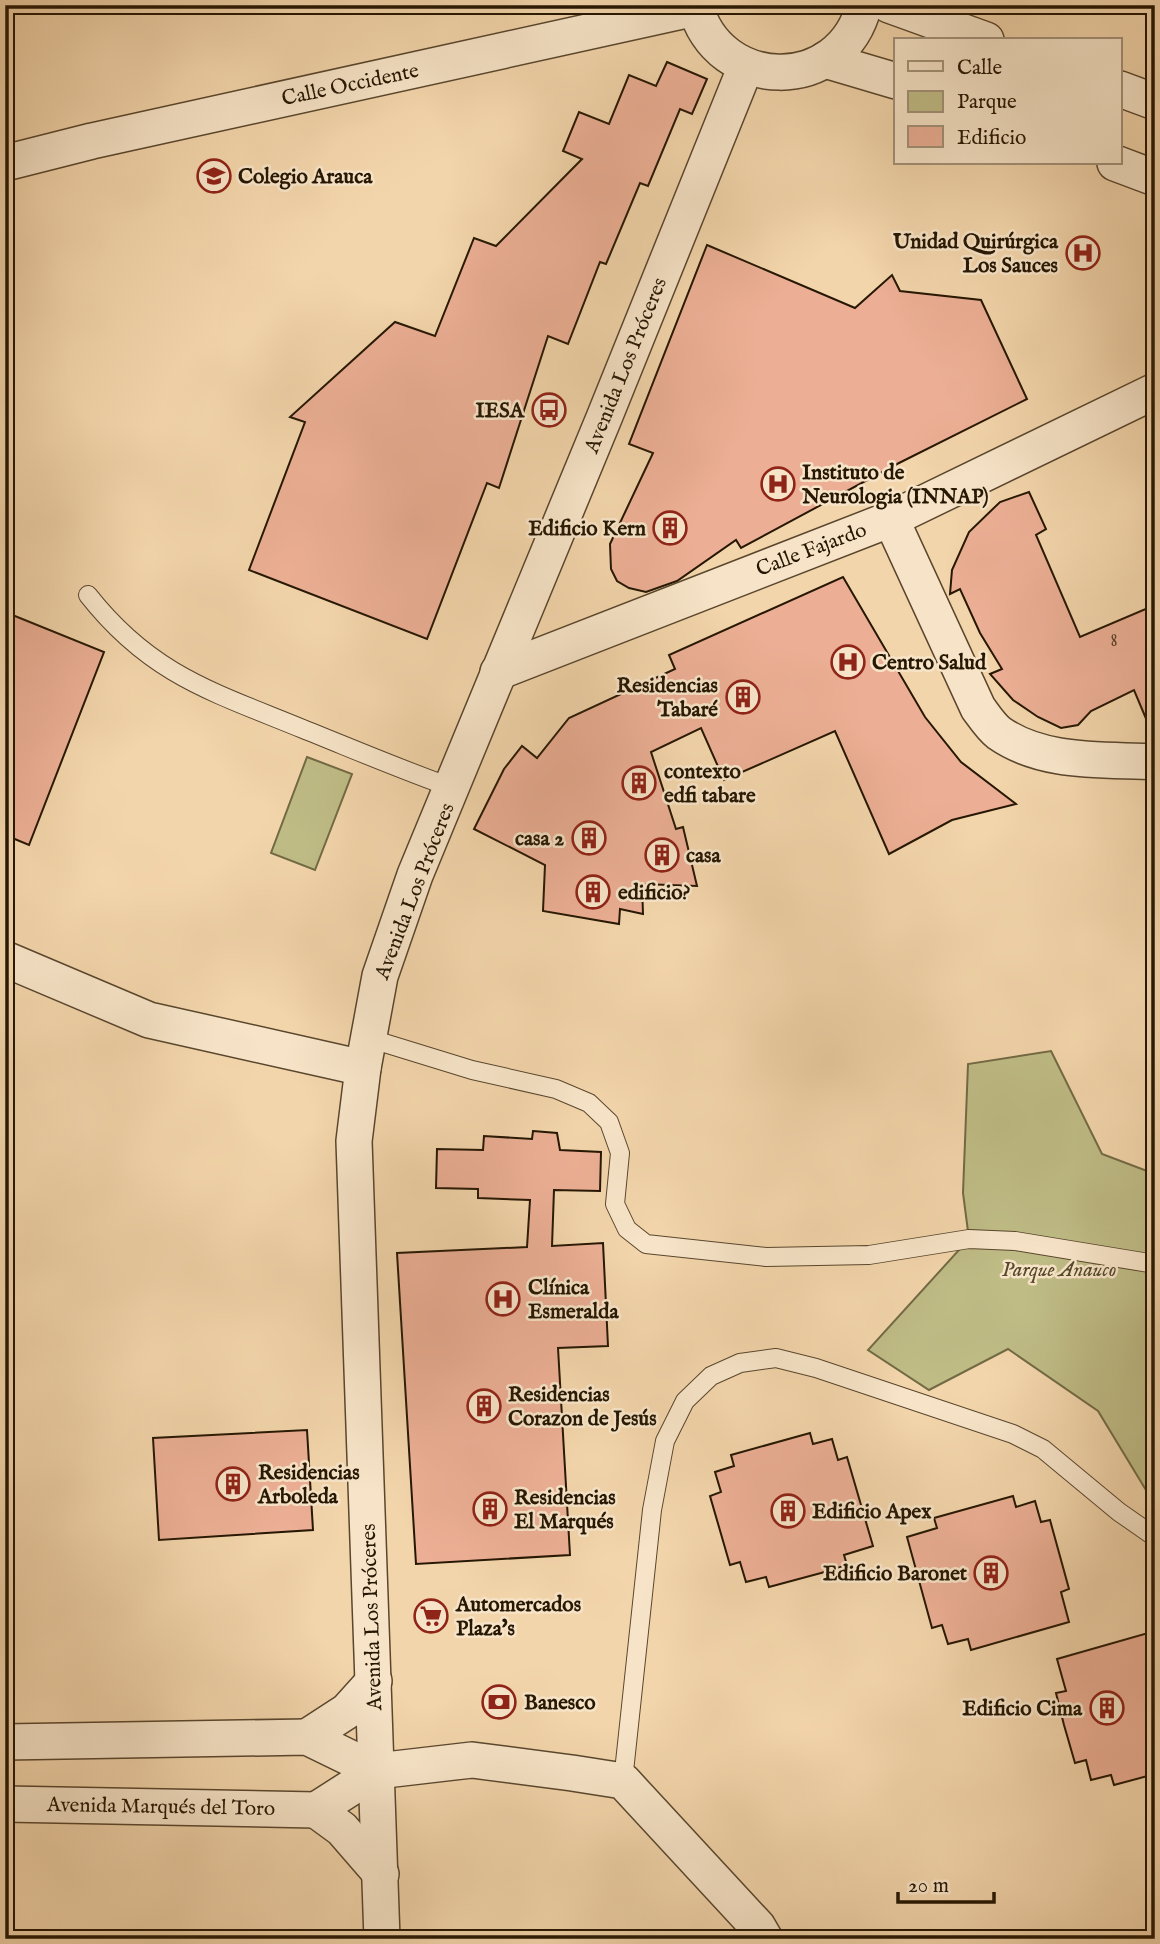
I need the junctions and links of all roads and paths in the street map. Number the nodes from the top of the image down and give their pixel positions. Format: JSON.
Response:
{"nodes":[{"id":1,"x":863,"y":5,"type":"edge"},
{"id":2,"x":889,"y":5,"type":"edge"},
{"id":3,"x":696,"y":7,"type":"edge"},
{"id":4,"x":980,"y":38,"type":"edge"},
{"id":5,"x":825,"y":60,"type":"junction"},
{"id":6,"x":746,"y":66,"type":"junction"},
{"id":7,"x":894,"y":80,"type":"edge"},
{"id":8,"x":1122,"y":90,"type":"edge"},
{"id":9,"x":1155,"y":102,"type":"edge"},
{"id":10,"x":5,"y":163,"type":"edge"},
{"id":11,"x":1118,"y":164,"type":"edge"},
{"id":12,"x":1155,"y":178,"type":"edge"},
{"id":13,"x":1155,"y":391,"type":"edge"},
{"id":14,"x":891,"y":519,"type":"junction"},
{"id":15,"x":88,"y":594,"type":"dead end"},
{"id":16,"x":498,"y":672,"type":"junction"},
{"id":17,"x":1155,"y":762,"type":"edge"},
{"id":18,"x":453,"y":788,"type":"junction"},
{"id":19,"x":5,"y":959,"type":"edge"},
{"id":20,"x":365,"y":1053,"type":"junction"},
{"id":21,"x":1155,"y":1264,"type":"edge"},
{"id":22,"x":1155,"y":1536,"type":"edge"},
{"id":23,"x":374,"y":1681,"type":"junction"},
{"id":24,"x":307,"y":1737,"type":"junction"},
{"id":25,"x":5,"y":1742,"type":"edge"},
{"id":26,"x":377,"y":1771,"type":"junction"},
{"id":27,"x":622,"y":1781,"type":"junction"},
{"id":28,"x":5,"y":1804,"type":"edge"},
{"id":29,"x":316,"y":1810,"type":"junction"},
{"id":30,"x":381,"y":1874,"type":"junction"},
{"id":31,"x":382,"y":1939,"type":"edge"},
{"id":32,"x":765,"y":1939,"type":"edge"}],
"edges":[{"from":1,"to":5,"type":"street"},
{"from":2,"to":4,"type":"street"},
{"from":3,"to":6,"type":"street"},
{"from":3,"to":10,"type":"street","name":"Calle Occidente"},
{"from":5,"to":6,"type":"street"},
{"from":5,"to":7,"type":"street"},
{"from":6,"to":16,"type":"street","name":"Avenida Los Próceres"},
{"from":8,"to":9,"type":"street"},
{"from":11,"to":12,"type":"street"},
{"from":13,"to":14,"type":"street","name":"Calle Fajardo"},
{"from":14,"to":16,"type":"street","name":"Calle Fajardo"},
{"from":14,"to":17,"type":"street"},
{"from":15,"to":18,"type":"lane"},
{"from":16,"to":18,"type":"street","name":"Avenida Los Próceres"},
{"from":18,"to":20,"type":"street","name":"Avenida Los Próceres"},
{"from":19,"to":20,"type":"street"},
{"from":20,"to":21,"type":"lane"},
{"from":20,"to":23,"type":"street","name":"Avenida Los Próceres"},
{"from":22,"to":27,"type":"lane"},
{"from":23,"to":24,"type":"street"},
{"from":23,"to":26,"type":"street","name":"Avenida Los Próceres"},
{"from":24,"to":25,"type":"street"},
{"from":24,"to":26,"type":"street"},
{"from":26,"to":27,"type":"street"},
{"from":26,"to":29,"type":"street"},
{"from":26,"to":30,"type":"street","name":"Avenida Los Próceres"},
{"from":27,"to":32,"type":"street"},
{"from":28,"to":29,"type":"street","name":"Avenida Marqués del Toro"},
{"from":29,"to":30,"type":"street"},
{"from":30,"to":31,"type":"street","name":"Avenida Los Próceres"}]}
